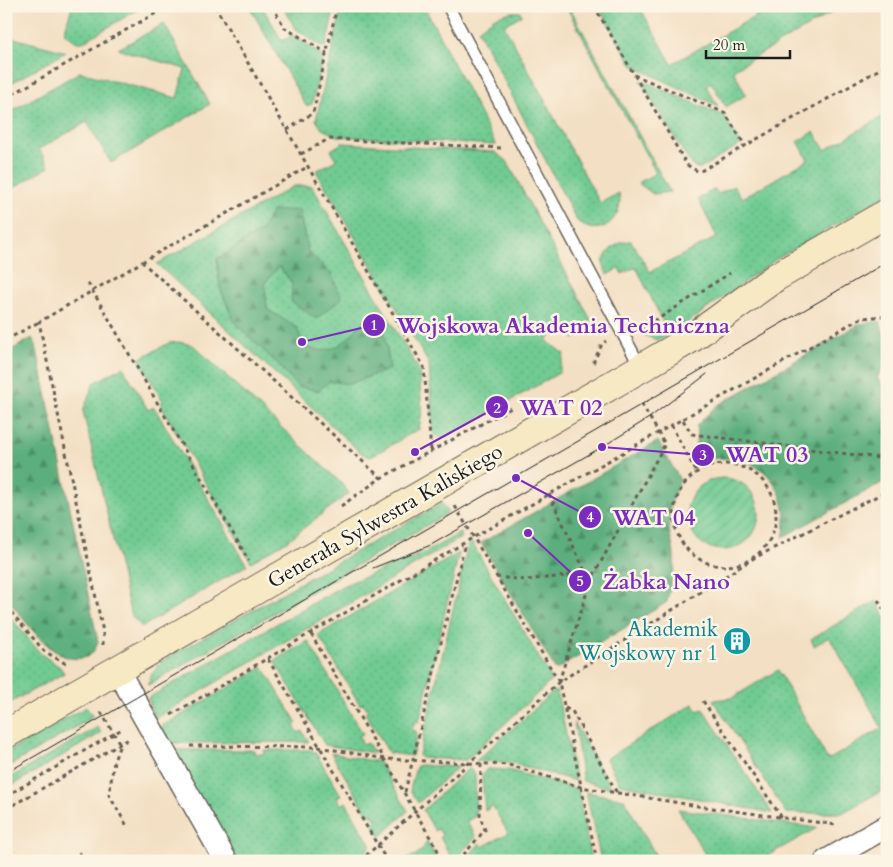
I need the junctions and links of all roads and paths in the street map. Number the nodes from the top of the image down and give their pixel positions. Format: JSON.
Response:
{"nodes":[{"id":1,"x":215,"y":6,"type":"edge"},
{"id":2,"x":272,"y":6,"type":"edge"},
{"id":3,"x":337,"y":6,"type":"edge"},
{"id":4,"x":448,"y":6,"type":"edge"},
{"id":5,"x":594,"y":6,"type":"edge"},
{"id":6,"x":158,"y":12,"type":"dead end"},
{"id":7,"x":327,"y":53,"type":"junction"},
{"id":8,"x":887,"y":65,"type":"edge"},
{"id":9,"x":634,"y":75,"type":"junction"},
{"id":10,"x":6,"y":98,"type":"edge"},
{"id":11,"x":287,"y":130,"type":"junction"},
{"id":12,"x":746,"y":147,"type":"junction"},
{"id":13,"x":525,"y":150,"type":"junction"},
{"id":14,"x":301,"y":154,"type":"junction"},
{"id":15,"x":309,"y":166,"type":"junction"},
{"id":16,"x":887,"y":213,"type":"edge"},
{"id":17,"x":142,"y":262,"type":"junction"},
{"id":18,"x":88,"y":283,"type":"dead end"},
{"id":19,"x":92,"y":291,"type":"junction"},
{"id":20,"x":887,"y":316,"type":"edge"},
{"id":21,"x":38,"y":322,"type":"junction"},
{"id":22,"x":6,"y":340,"type":"edge"},
{"id":23,"x":602,"y":344,"type":"dead end"},
{"id":24,"x":590,"y":367,"type":"dead end"},
{"id":25,"x":641,"y":368,"type":"junction"},
{"id":26,"x":637,"y":396,"type":"dead end"},
{"id":27,"x":683,"y":420,"type":"junction"},
{"id":28,"x":671,"y":426,"type":"junction"},
{"id":29,"x":659,"y":432,"type":"junction"},
{"id":30,"x":431,"y":451,"type":"dead end"},
{"id":31,"x":887,"y":459,"type":"edge"},
{"id":32,"x":698,"y":473,"type":"junction"},
{"id":33,"x":381,"y":478,"type":"dead end"},
{"id":34,"x":887,"y":491,"type":"edge"},
{"id":35,"x":549,"y":494,"type":"junction"},
{"id":36,"x":458,"y":500,"type":"dead end"},
{"id":37,"x":472,"y":538,"type":"junction"},
{"id":38,"x":465,"y":543,"type":"junction"},
{"id":39,"x":754,"y":558,"type":"junction"},
{"id":40,"x":253,"y":568,"type":"dead end"},
{"id":41,"x":585,"y":574,"type":"junction"},
{"id":42,"x":496,"y":577,"type":"junction"},
{"id":43,"x":590,"y":582,"type":"junction"},
{"id":44,"x":878,"y":600,"type":"dead end"},
{"id":45,"x":6,"y":606,"type":"edge"},
{"id":46,"x":887,"y":614,"type":"edge"},
{"id":47,"x":311,"y":634,"type":"junction"},
{"id":48,"x":268,"y":659,"type":"junction"},
{"id":49,"x":110,"y":660,"type":"junction"},
{"id":50,"x":69,"y":666,"type":"dead end"},
{"id":51,"x":559,"y":682,"type":"junction"},
{"id":52,"x":703,"y":701,"type":"dead end"},
{"id":53,"x":564,"y":708,"type":"junction"},
{"id":54,"x":147,"y":722,"type":"junction"},
{"id":55,"x":6,"y":734,"type":"edge"},
{"id":56,"x":120,"y":744,"type":"junction"},
{"id":57,"x":318,"y":747,"type":"junction"},
{"id":58,"x":163,"y":749,"type":"junction"},
{"id":59,"x":386,"y":758,"type":"junction"},
{"id":60,"x":414,"y":761,"type":"junction"},
{"id":61,"x":467,"y":764,"type":"junction"},
{"id":62,"x":481,"y":764,"type":"junction"},
{"id":63,"x":581,"y":787,"type":"junction"},
{"id":64,"x":405,"y":793,"type":"junction"},
{"id":65,"x":617,"y":793,"type":"junction"},
{"id":66,"x":6,"y":796,"type":"edge"},
{"id":67,"x":6,"y":809,"type":"edge"},
{"id":68,"x":415,"y":810,"type":"junction"},
{"id":69,"x":782,"y":818,"type":"junction"},
{"id":70,"x":126,"y":826,"type":"dead end"},
{"id":71,"x":883,"y":828,"type":"edge"},
{"id":72,"x":377,"y":844,"type":"junction"},
{"id":73,"x":79,"y":852,"type":"dead end"},
{"id":74,"x":84,"y":861,"type":"edge"},
{"id":75,"x":226,"y":861,"type":"edge"},
{"id":76,"x":360,"y":861,"type":"edge"},
{"id":77,"x":387,"y":861,"type":"edge"},
{"id":78,"x":444,"y":861,"type":"edge"},
{"id":79,"x":458,"y":861,"type":"edge"},
{"id":80,"x":596,"y":861,"type":"edge"},
{"id":81,"x":826,"y":861,"type":"edge"}],
"edges":[{"from":1,"to":11,"type":"path"},
{"from":2,"to":7,"type":"path"},
{"from":3,"to":7,"type":"path"},
{"from":4,"to":13,"type":"lane"},
{"from":5,"to":9,"type":"path"},
{"from":6,"to":10,"type":"path"},
{"from":7,"to":11,"type":"path"},
{"from":8,"to":12,"type":"path"},
{"from":9,"to":12,"type":"path"},
{"from":9,"to":12,"type":"path"},
{"from":11,"to":14,"type":"path"},
{"from":13,"to":14,"type":"path"},
{"from":13,"to":25,"type":"lane"},
{"from":14,"to":15,"type":"path"},
{"from":15,"to":17,"type":"path"},
{"from":15,"to":30,"type":"path"},
{"from":16,"to":25,"type":"street","name":"Generała Sylwestra Kaliskiego"},
{"from":17,"to":19,"type":"path"},
{"from":17,"to":33,"type":"path"},
{"from":18,"to":19,"type":"path"},
{"from":19,"to":21,"type":"path"},
{"from":19,"to":40,"type":"path"},
{"from":20,"to":27,"type":"path"},
{"from":21,"to":22,"type":"path"},
{"from":21,"to":49,"type":"path"},
{"from":23,"to":24,"type":"path"},
{"from":25,"to":49,"type":"street","name":"Generała Sylwestra Kaliskiego"},
{"from":26,"to":29,"type":"path"},
{"from":27,"to":28,"type":"path"},
{"from":27,"to":31,"type":"path"},
{"from":28,"to":29,"type":"path"},
{"from":28,"to":32,"type":"path"},
{"from":29,"to":35,"type":"path"},
{"from":29,"to":43,"type":"path"},
{"from":32,"to":39,"type":"path"},
{"from":32,"to":39,"type":"path"},
{"from":34,"to":39,"type":"path"},
{"from":35,"to":37,"type":"path"},
{"from":35,"to":41,"type":"path"},
{"from":36,"to":37,"type":"path"},
{"from":37,"to":38,"type":"path"},
{"from":37,"to":42,"type":"path"},
{"from":38,"to":47,"type":"path"},
{"from":38,"to":60,"type":"path"},
{"from":39,"to":51,"type":"path"},
{"from":41,"to":42,"type":"path"},
{"from":41,"to":43,"type":"path"},
{"from":42,"to":51,"type":"path"},
{"from":43,"to":51,"type":"path"},
{"from":44,"to":46,"type":"path"},
{"from":45,"to":50,"type":"path"},
{"from":47,"to":48,"type":"path"},
{"from":47,"to":59,"type":"path"},
{"from":48,"to":54,"type":"path"},
{"from":48,"to":57,"type":"path"},
{"from":49,"to":54,"type":"street"},
{"from":49,"to":55,"type":"street","name":"Generała Sylwestra Kaliskiego"},
{"from":51,"to":53,"type":"path"},
{"from":51,"to":61,"type":"path"},
{"from":52,"to":69,"type":"path"},
{"from":53,"to":63,"type":"path"},
{"from":53,"to":65,"type":"path"},
{"from":54,"to":56,"type":"path"},
{"from":54,"to":58,"type":"street"},
{"from":54,"to":66,"type":"path"},
{"from":56,"to":67,"type":"path"},
{"from":56,"to":70,"type":"path"},
{"from":57,"to":58,"type":"path"},
{"from":57,"to":59,"type":"path"},
{"from":57,"to":72,"type":"path"},
{"from":58,"to":75,"type":"street"},
{"from":59,"to":60,"type":"path"},
{"from":59,"to":64,"type":"path"},
{"from":60,"to":61,"type":"path"},
{"from":60,"to":64,"type":"path"},
{"from":61,"to":62,"type":"path"},
{"from":61,"to":68,"type":"path"},
{"from":62,"to":63,"type":"path"},
{"from":62,"to":79,"type":"path"},
{"from":63,"to":65,"type":"path"},
{"from":63,"to":80,"type":"path"},
{"from":64,"to":68,"type":"path"},
{"from":65,"to":69,"type":"path"},
{"from":68,"to":72,"type":"path"},
{"from":68,"to":78,"type":"path"},
{"from":69,"to":71,"type":"path"},
{"from":71,"to":81,"type":"street"},
{"from":72,"to":76,"type":"path"},
{"from":72,"to":77,"type":"path"},
{"from":73,"to":74,"type":"path"}]}
